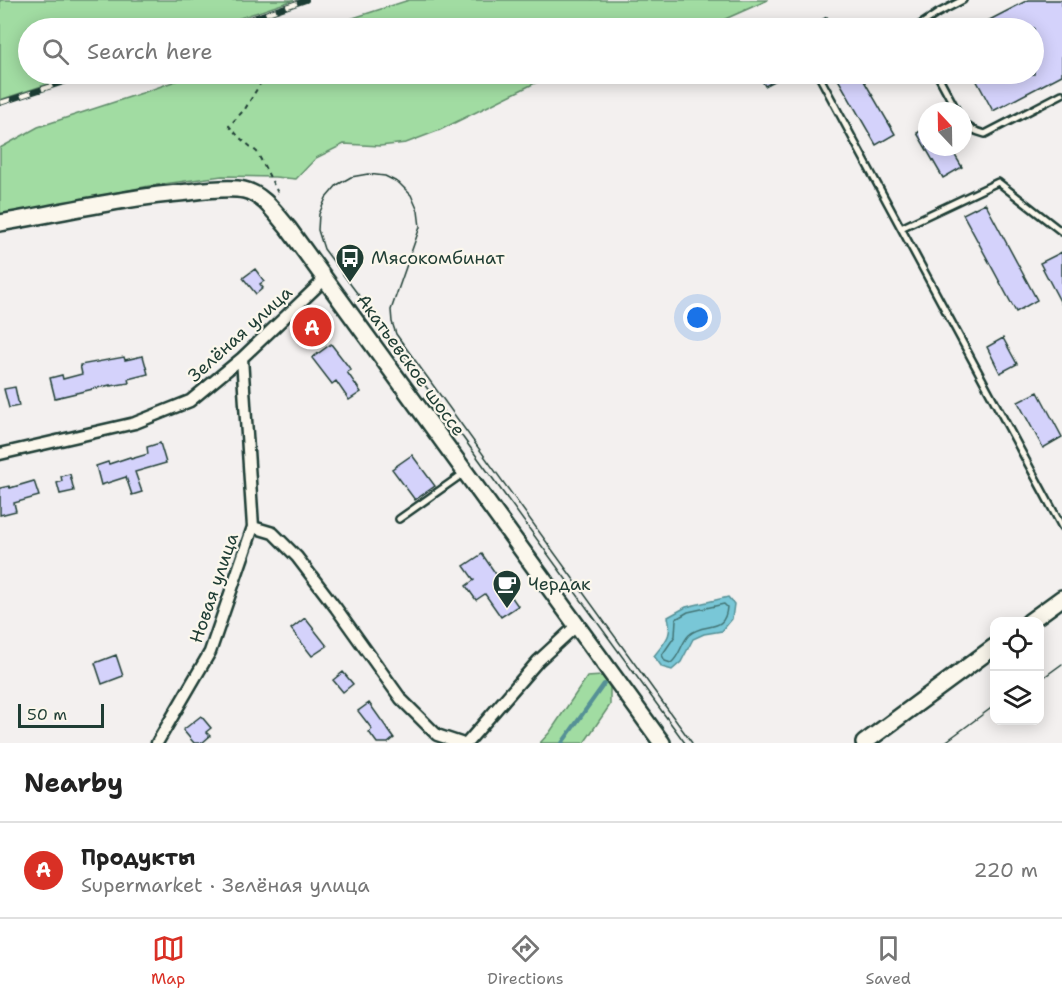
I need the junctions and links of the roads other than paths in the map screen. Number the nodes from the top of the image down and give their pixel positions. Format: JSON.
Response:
{"nodes":[{"id":1,"x":963,"y":0,"type":"edge"},
{"id":2,"x":931,"y":18,"type":"edge"},
{"id":3,"x":823,"y":84,"type":"edge"},
{"id":4,"x":942,"y":84,"type":"edge"},
{"id":5,"x":1062,"y":94,"type":"edge"},
{"id":6,"x":952,"y":102,"type":"edge"},
{"id":7,"x":972,"y":129,"type":"edge"},
{"id":8,"x":0,"y":223,"type":"edge"},
{"id":9,"x":901,"y":228,"type":"junction"},
{"id":10,"x":1062,"y":232,"type":"edge"},
{"id":11,"x":325,"y":279,"type":"junction"},
{"id":12,"x":242,"y":358,"type":"junction"},
{"id":13,"x":0,"y":454,"type":"edge"},
{"id":14,"x":465,"y":472,"type":"junction"},
{"id":15,"x":399,"y":519,"type":"dead end"},
{"id":16,"x":253,"y":527,"type":"junction"},
{"id":17,"x":1062,"y":527,"type":"edge"},
{"id":18,"x":1062,"y":598,"type":"edge"},
{"id":19,"x":1035,"y":617,"type":"edge"},
{"id":20,"x":577,"y":625,"type":"junction"},
{"id":21,"x":990,"y":649,"type":"edge"},
{"id":22,"x":157,"y":743,"type":"edge"},
{"id":23,"x":461,"y":743,"type":"edge"},
{"id":24,"x":467,"y":743,"type":"edge"},
{"id":25,"x":662,"y":743,"type":"edge"},
{"id":26,"x":864,"y":743,"type":"edge"}],
"edges":[{"from":1,"to":2,"type":"lane"},
{"from":3,"to":9,"type":"lane"},
{"from":4,"to":6,"type":"lane"},
{"from":5,"to":7,"type":"lane"},
{"from":8,"to":11,"type":"main road","name":"Акатьевское шоссе"},
{"from":9,"to":10,"type":"lane"},
{"from":9,"to":17,"type":"lane"},
{"from":11,"to":12,"type":"street","name":"Зелёная улица"},
{"from":11,"to":14,"type":"main road","name":"Акатьевское шоссе"},
{"from":12,"to":13,"type":"street","name":"Зелёная улица"},
{"from":12,"to":16,"type":"street","name":"Новая улица"},
{"from":14,"to":15,"type":"lane"},
{"from":14,"to":20,"type":"main road","name":"Акатьевское шоссе"},
{"from":16,"to":22,"type":"street","name":"Новая улица"},
{"from":16,"to":23,"type":"street"},
{"from":18,"to":19,"type":"main road"},
{"from":20,"to":24,"type":"street"},
{"from":20,"to":25,"type":"main road","name":"Акатьевское шоссе"},
{"from":21,"to":26,"type":"main road"}]}
